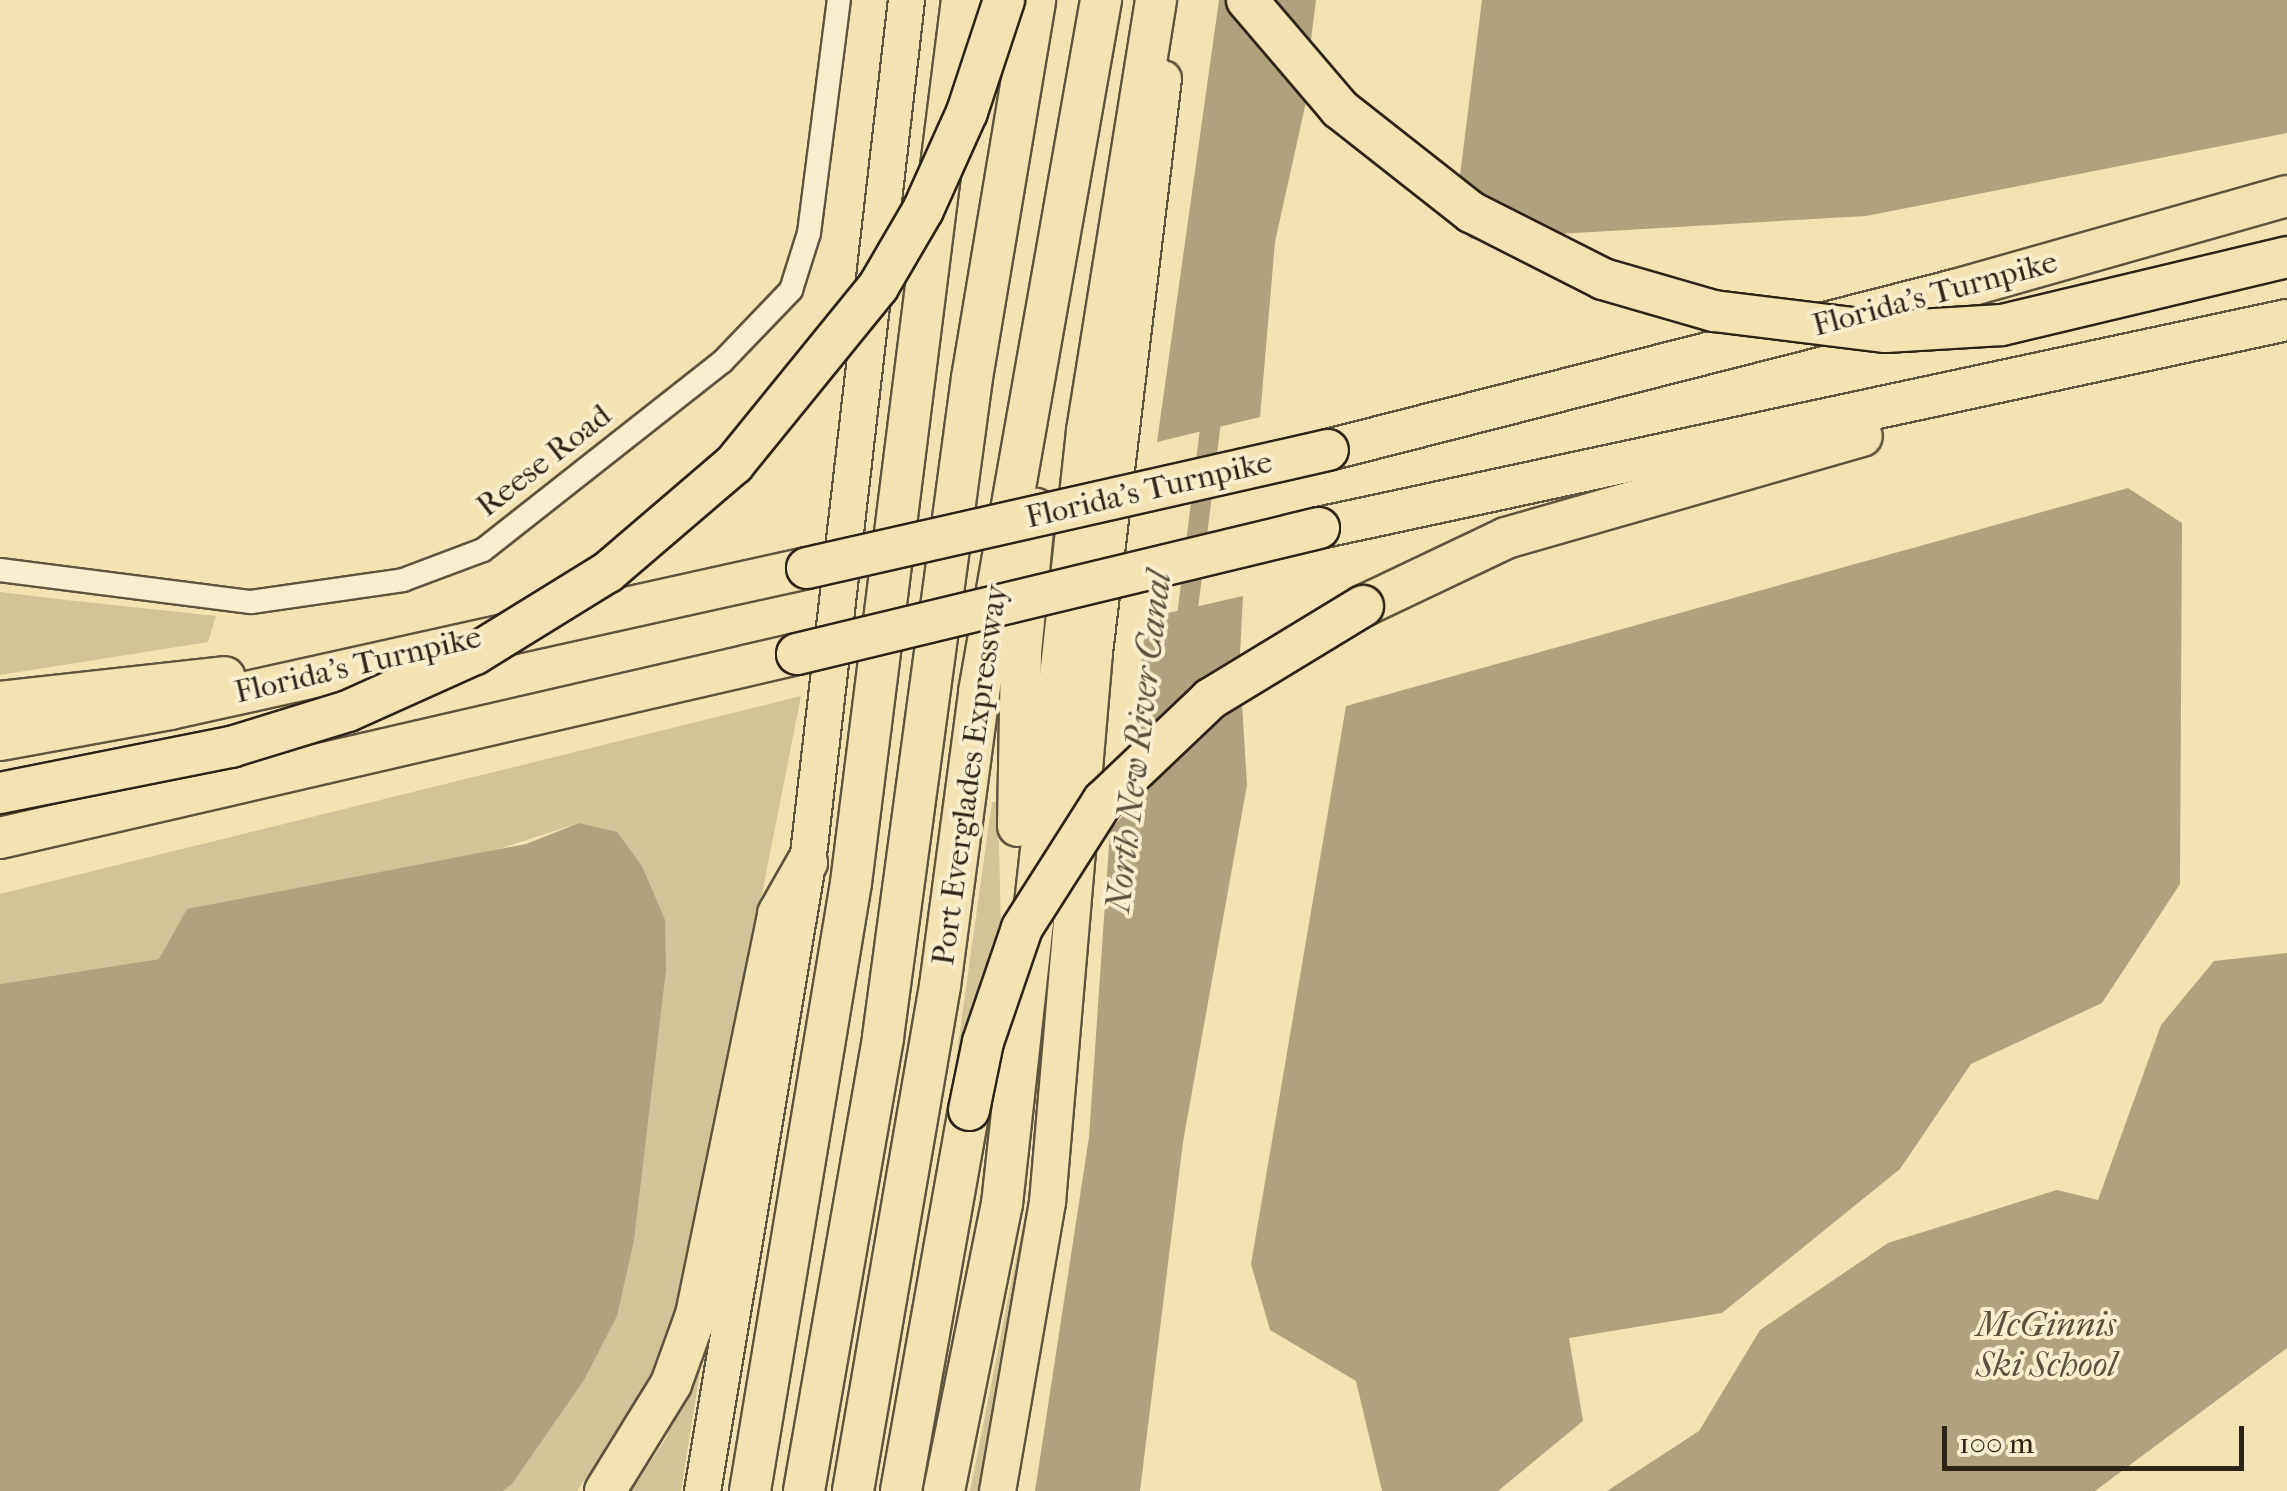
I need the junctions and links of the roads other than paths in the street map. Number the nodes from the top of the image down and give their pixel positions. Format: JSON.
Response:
{"nodes":[{"id":1,"x":840,"y":0,"type":"edge"},
{"id":2,"x":906,"y":0,"type":"edge"},
{"id":3,"x":962,"y":0,"type":"edge"},
{"id":4,"x":1004,"y":0,"type":"edge"},
{"id":5,"x":1035,"y":0,"type":"edge"},
{"id":6,"x":1101,"y":0,"type":"edge"},
{"id":7,"x":1156,"y":0,"type":"edge"},
{"id":8,"x":1174,"y":0,"type":"edge"},
{"id":9,"x":1247,"y":0,"type":"edge"},
{"id":10,"x":2287,"y":196,"type":"edge"},
{"id":11,"x":1056,"y":254,"type":"junction"},
{"id":12,"x":2287,"y":256,"type":"edge"},
{"id":13,"x":2287,"y":320,"type":"edge"},
{"id":14,"x":2100,"y":362,"type":"junction"},
{"id":15,"x":0,"y":570,"type":"edge"},
{"id":16,"x":284,"y":680,"type":"junction"},
{"id":17,"x":0,"y":702,"type":"edge"},
{"id":18,"x":0,"y":740,"type":"edge"},
{"id":19,"x":252,"y":783,"type":"junction"},
{"id":20,"x":0,"y":793,"type":"edge"},
{"id":21,"x":0,"y":838,"type":"edge"},
{"id":22,"x":807,"y":863,"type":"junction"},
{"id":23,"x":0,"y":864,"type":"edge"},
{"id":24,"x":1028,"y":923,"type":"junction"},
{"id":25,"x":949,"y":1472,"type":"edge"},
{"id":26,"x":605,"y":1491,"type":"edge"},
{"id":27,"x":702,"y":1491,"type":"edge"},
{"id":28,"x":750,"y":1491,"type":"edge"},
{"id":29,"x":804,"y":1491,"type":"edge"},
{"id":30,"x":853,"y":1491,"type":"edge"},
{"id":31,"x":900,"y":1491,"type":"edge"},
{"id":32,"x":997,"y":1491,"type":"edge"}],
"edges":[{"from":1,"to":15,"type":"street","name":"Reese Road"},
{"from":2,"to":22,"type":"main road"},
{"from":3,"to":28,"type":"highway"},
{"from":4,"to":20,"type":"highway","bridge":true},
{"from":5,"to":29,"type":"highway"},
{"from":6,"to":11,"type":"highway","name":"Port Everglades Expressway"},
{"from":7,"to":24,"type":"highway"},
{"from":8,"to":32,"type":"main road"},
{"from":9,"to":12,"type":"highway","bridge":true},
{"from":10,"to":16,"type":"highway","name":"Florida's Turnpike","bridge":true},
{"from":11,"to":24,"type":"highway"},
{"from":11,"to":30,"type":"highway","name":"Port Everglades Expressway"},
{"from":13,"to":14,"type":"highway"},
{"from":14,"to":19,"type":"highway","bridge":true},
{"from":14,"to":31,"type":"highway","bridge":true},
{"from":16,"to":17,"type":"highway"},
{"from":16,"to":18,"type":"highway","name":"Florida's Turnpike"},
{"from":19,"to":21,"type":"highway"},
{"from":19,"to":23,"type":"highway"},
{"from":22,"to":26,"type":"highway"},
{"from":22,"to":27,"type":"main road"},
{"from":24,"to":25,"type":"highway"}]}
